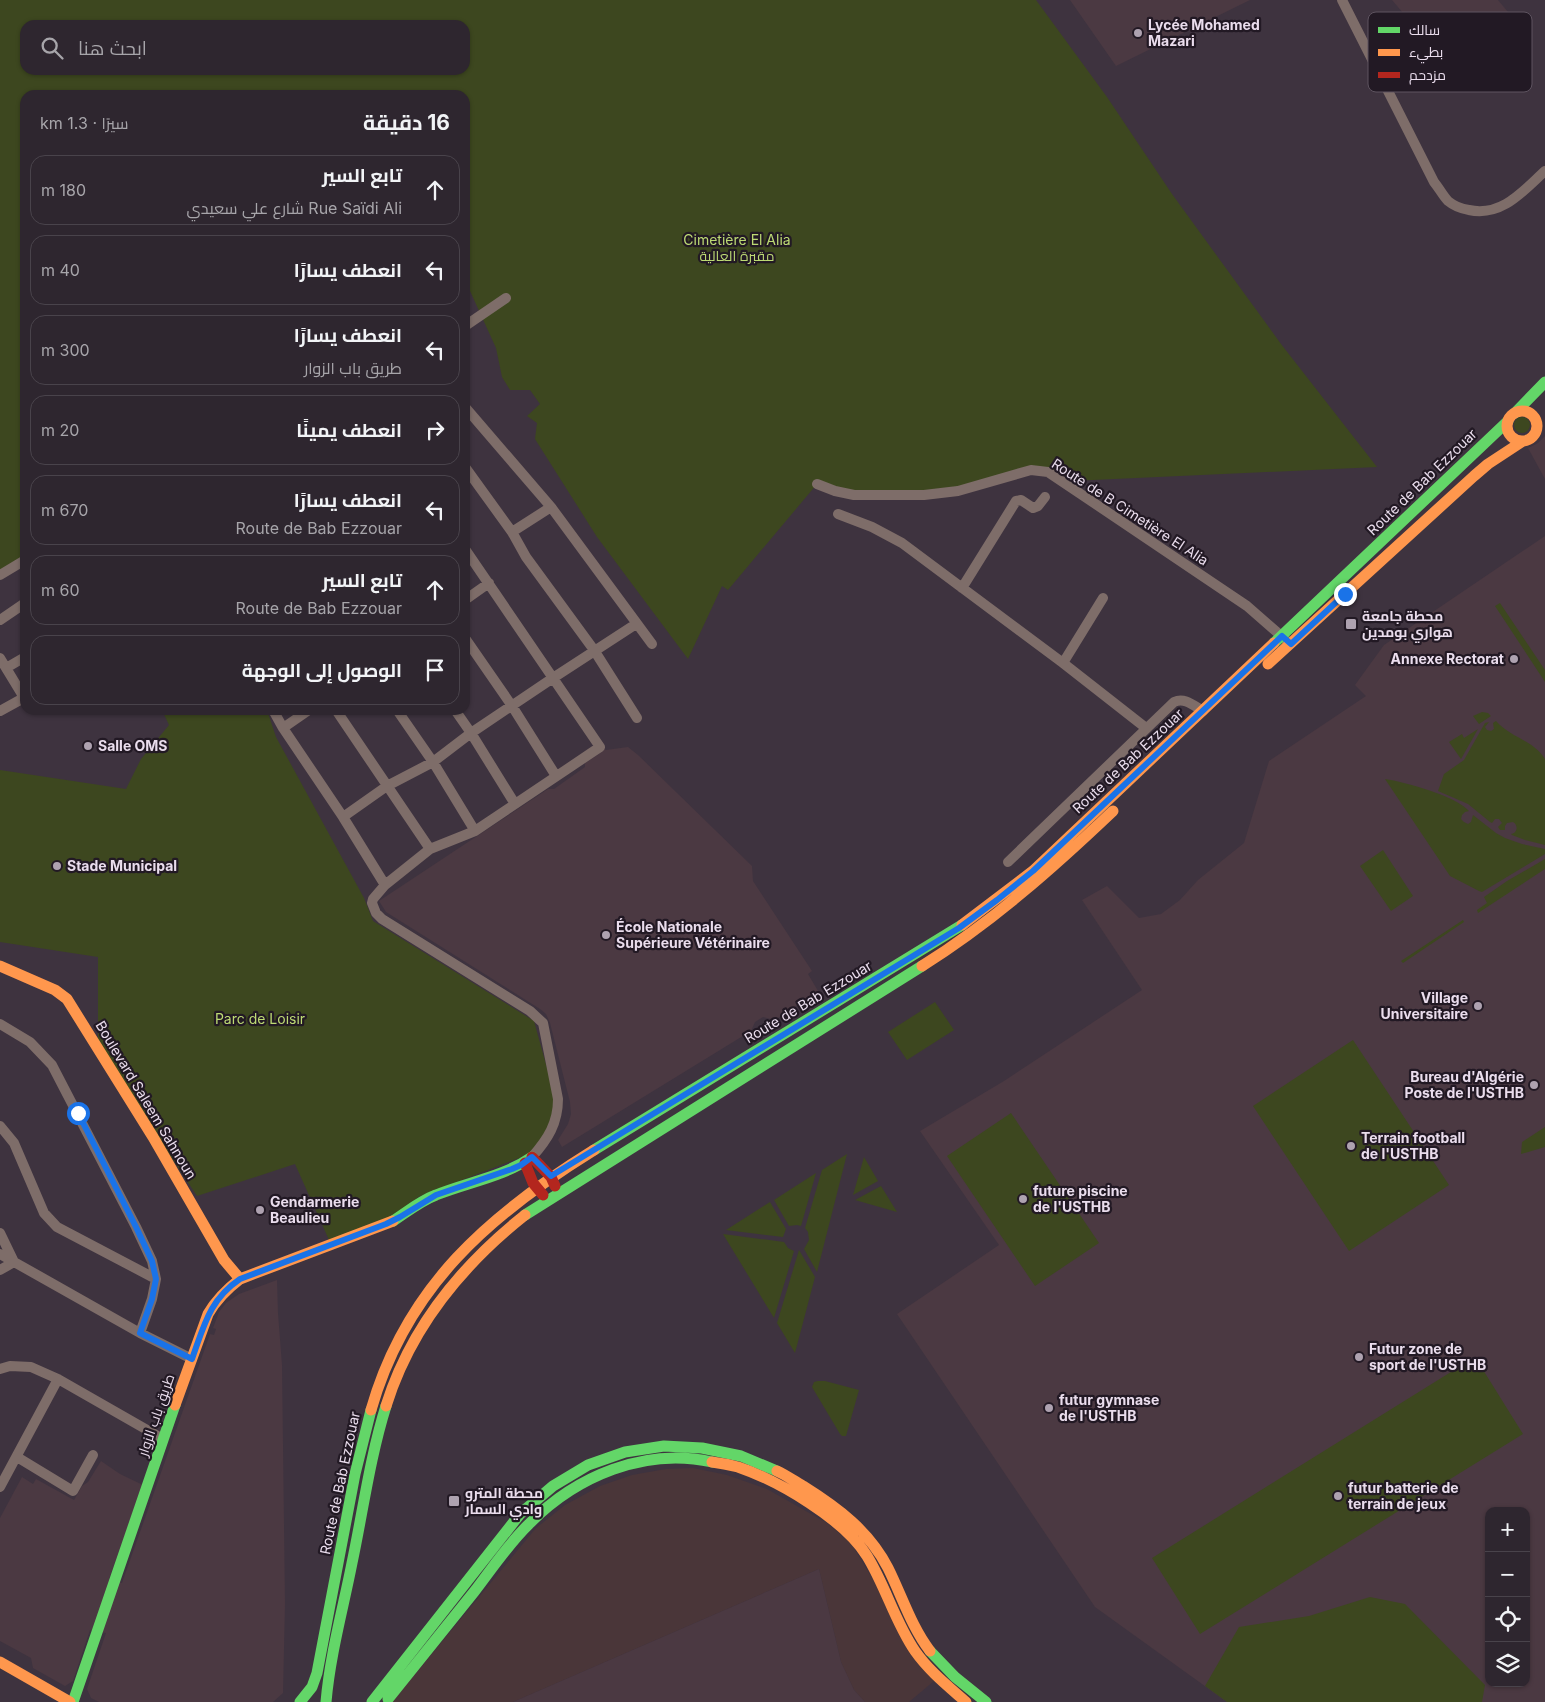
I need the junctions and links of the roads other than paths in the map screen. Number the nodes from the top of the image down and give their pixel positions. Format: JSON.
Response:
{"nodes":[{"id":1,"x":1342,"y":0,"type":"edge"},
{"id":2,"x":1368,"y":51,"type":"edge"},
{"id":3,"x":1389,"y":92,"type":"edge"},
{"id":4,"x":1545,"y":171,"type":"edge"},
{"id":5,"x":506,"y":298,"type":"dead end"},
{"id":6,"x":470,"y":323,"type":"edge"},
{"id":7,"x":1545,"y":382,"type":"edge"},
{"id":8,"x":470,"y":413,"type":"edge"},
{"id":9,"x":1512,"y":417,"type":"junction"},
{"id":10,"x":1541,"y":426,"type":"edge"},
{"id":11,"x":1524,"y":442,"type":"junction"},
{"id":12,"x":470,"y":474,"type":"edge"},
{"id":13,"x":817,"y":484,"type":"dead end"},
{"id":14,"x":1045,"y":497,"type":"dead end"},
{"id":15,"x":551,"y":507,"type":"junction"},
{"id":16,"x":838,"y":514,"type":"dead end"},
{"id":17,"x":512,"y":532,"type":"junction"},
{"id":18,"x":470,"y":555,"type":"edge"},
{"id":19,"x":20,"y":563,"type":"edge"},
{"id":20,"x":0,"y":575,"type":"edge"},
{"id":21,"x":1341,"y":581,"type":"junction"},
{"id":22,"x":489,"y":583,"type":"junction"},
{"id":23,"x":962,"y":588,"type":"junction"},
{"id":24,"x":1348,"y":591,"type":"junction"},
{"id":25,"x":470,"y":596,"type":"edge"},
{"id":26,"x":1103,"y":598,"type":"dead end"},
{"id":27,"x":20,"y":606,"type":"edge"},
{"id":28,"x":0,"y":620,"type":"edge"},
{"id":29,"x":636,"y":624,"type":"junction"},
{"id":30,"x":1286,"y":640,"type":"junction"},
{"id":31,"x":652,"y":644,"type":"dead end"},
{"id":32,"x":470,"y":645,"type":"edge"},
{"id":33,"x":594,"y":650,"type":"junction"},
{"id":34,"x":0,"y":658,"type":"edge"},
{"id":35,"x":20,"y":660,"type":"edge"},
{"id":36,"x":1063,"y":663,"type":"junction"},
{"id":37,"x":6,"y":668,"type":"junction"},
{"id":38,"x":552,"y":678,"type":"junction"},
{"id":39,"x":20,"y":690,"type":"edge"},
{"id":40,"x":20,"y":700,"type":"edge"},
{"id":41,"x":512,"y":706,"type":"junction"},
{"id":42,"x":0,"y":711,"type":"edge"},
{"id":43,"x":1202,"y":711,"type":"junction"},
{"id":44,"x":276,"y":715,"type":"edge"},
{"id":45,"x":302,"y":715,"type":"edge"},
{"id":46,"x":339,"y":715,"type":"edge"},
{"id":47,"x":400,"y":715,"type":"edge"},
{"id":48,"x":458,"y":715,"type":"edge"},
{"id":49,"x":637,"y":718,"type":"dead end"},
{"id":50,"x":283,"y":728,"type":"junction"},
{"id":51,"x":1146,"y":728,"type":"junction"},
{"id":52,"x":471,"y":733,"type":"junction"},
{"id":53,"x":433,"y":762,"type":"junction"},
{"id":54,"x":556,"y":776,"type":"junction"},
{"id":55,"x":387,"y":786,"type":"junction"},
{"id":56,"x":515,"y":804,"type":"junction"},
{"id":57,"x":344,"y":816,"type":"junction"},
{"id":58,"x":475,"y":831,"type":"junction"},
{"id":59,"x":430,"y":849,"type":"junction"},
{"id":60,"x":1008,"y":862,"type":"dead end"},
{"id":61,"x":386,"y":885,"type":"junction"},
{"id":62,"x":0,"y":966,"type":"edge"},
{"id":63,"x":0,"y":1024,"type":"edge"},
{"id":64,"x":0,"y":1126,"type":"edge"},
{"id":65,"x":528,"y":1160,"type":"junction"},
{"id":66,"x":551,"y":1176,"type":"junction"},
{"id":67,"x":536,"y":1187,"type":"junction"},
{"id":68,"x":552,"y":1196,"type":"junction"},
{"id":69,"x":0,"y":1233,"type":"edge"},
{"id":70,"x":0,"y":1254,"type":"edge"},
{"id":71,"x":14,"y":1262,"type":"junction"},
{"id":72,"x":0,"y":1270,"type":"edge"},
{"id":73,"x":156,"y":1279,"type":"junction"},
{"id":74,"x":240,"y":1279,"type":"junction"},
{"id":75,"x":140,"y":1333,"type":"junction"},
{"id":76,"x":192,"y":1359,"type":"junction"},
{"id":77,"x":0,"y":1369,"type":"edge"},
{"id":78,"x":58,"y":1379,"type":"junction"},
{"id":79,"x":164,"y":1439,"type":"junction"},
{"id":80,"x":361,"y":1443,"type":"junction"},
{"id":81,"x":374,"y":1453,"type":"junction"},
{"id":82,"x":93,"y":1455,"type":"dead end"},
{"id":83,"x":17,"y":1457,"type":"junction"},
{"id":84,"x":356,"y":1467,"type":"junction"},
{"id":85,"x":371,"y":1471,"type":"junction"},
{"id":86,"x":2,"y":1480,"type":"edge"},
{"id":87,"x":0,"y":1662,"type":"edge"},
{"id":88,"x":328,"y":1700,"type":"edge"},
{"id":89,"x":72,"y":1702,"type":"edge"},
{"id":90,"x":300,"y":1702,"type":"edge"},
{"id":91,"x":372,"y":1702,"type":"edge"},
{"id":92,"x":386,"y":1702,"type":"edge"},
{"id":93,"x":966,"y":1702,"type":"edge"},
{"id":94,"x":986,"y":1702,"type":"edge"}],
"edges":[{"from":1,"to":2,"type":"street"},
{"from":3,"to":4,"type":"street"},
{"from":5,"to":6,"type":"street"},
{"from":7,"to":9,"type":"main road","name":"Route de Bab Ezzouar"},
{"from":8,"to":15,"type":"street"},
{"from":9,"to":10,"type":"main road"},
{"from":9,"to":11,"type":"main road"},
{"from":9,"to":21,"type":"main road","name":"Route de Bab Ezzouar"},
{"from":10,"to":11,"type":"main road"},
{"from":11,"to":24,"type":"main road","name":"Route de Bab Ezzouar"},
{"from":12,"to":17,"type":"street"},
{"from":13,"to":30,"type":"street","name":"Route de B Cimetière El Alia"},
{"from":14,"to":23,"type":"street"},
{"from":15,"to":17,"type":"street"},
{"from":15,"to":29,"type":"street"},
{"from":16,"to":23,"type":"street"},
{"from":17,"to":33,"type":"street"},
{"from":18,"to":22,"type":"street"},
{"from":19,"to":20,"type":"street"},
{"from":21,"to":24,"type":"main road"},
{"from":21,"to":30,"type":"main road","name":"Route de Bab Ezzouar"},
{"from":22,"to":25,"type":"street"},
{"from":22,"to":38,"type":"street"},
{"from":23,"to":36,"type":"street"},
{"from":24,"to":30,"type":"main road","name":"Route de Bab Ezzouar"},
{"from":26,"to":36,"type":"street"},
{"from":27,"to":28,"type":"street"},
{"from":29,"to":31,"type":"street"},
{"from":29,"to":33,"type":"street"},
{"from":30,"to":43,"type":"main road","name":"Route de Bab Ezzouar"},
{"from":30,"to":68,"type":"main road","name":"Route de Bab Ezzouar"},
{"from":32,"to":41,"type":"street"},
{"from":33,"to":38,"type":"street"},
{"from":33,"to":49,"type":"street"},
{"from":34,"to":37,"type":"street"},
{"from":35,"to":37,"type":"street"},
{"from":36,"to":51,"type":"street"},
{"from":37,"to":39,"type":"street"},
{"from":38,"to":41,"type":"street"},
{"from":38,"to":54,"type":"street"},
{"from":40,"to":42,"type":"street"},
{"from":41,"to":52,"type":"street"},
{"from":41,"to":54,"type":"street"},
{"from":43,"to":51,"type":"street"},
{"from":43,"to":66,"type":"main road","name":"Route de Bab Ezzouar"},
{"from":44,"to":50,"type":"street"},
{"from":45,"to":50,"type":"street"},
{"from":46,"to":55,"type":"street"},
{"from":47,"to":53,"type":"street"},
{"from":48,"to":52,"type":"street"},
{"from":50,"to":57,"type":"street"},
{"from":51,"to":60,"type":"street"},
{"from":52,"to":53,"type":"street"},
{"from":52,"to":56,"type":"street"},
{"from":53,"to":55,"type":"street"},
{"from":53,"to":58,"type":"street"},
{"from":54,"to":56,"type":"street"},
{"from":55,"to":57,"type":"street"},
{"from":55,"to":59,"type":"street"},
{"from":56,"to":58,"type":"street"},
{"from":57,"to":61,"type":"street"},
{"from":58,"to":59,"type":"street"},
{"from":59,"to":61,"type":"street"},
{"from":61,"to":65,"type":"street"},
{"from":62,"to":74,"type":"main road","name":"Boulevard Saleem Sahnoun"},
{"from":63,"to":73,"type":"street"},
{"from":64,"to":73,"type":"street"},
{"from":65,"to":66,"type":"main road"},
{"from":65,"to":67,"type":"main road"},
{"from":65,"to":74,"type":"main road","name":"طريق باب الزوار"},
{"from":66,"to":67,"type":"main road","name":"Route de Bab Ezzouar"},
{"from":66,"to":68,"type":"main road"},
{"from":67,"to":68,"type":"main road"},
{"from":67,"to":80,"type":"main road","name":"Route de Bab Ezzouar"},
{"from":68,"to":81,"type":"main road","name":"Route de Bab Ezzouar"},
{"from":69,"to":71,"type":"street"},
{"from":70,"to":71,"type":"street"},
{"from":71,"to":72,"type":"street"},
{"from":71,"to":75,"type":"street"},
{"from":73,"to":75,"type":"street"},
{"from":74,"to":76,"type":"main road","name":"طريق باب الزوار"},
{"from":75,"to":76,"type":"street"},
{"from":76,"to":79,"type":"main road","name":"طريق باب الزوار"},
{"from":77,"to":78,"type":"street"},
{"from":78,"to":79,"type":"street"},
{"from":78,"to":83,"type":"street"},
{"from":79,"to":89,"type":"main road","name":"طريق باب الزوار"},
{"from":80,"to":81,"type":"main road"},
{"from":80,"to":84,"type":"main road","name":"Route de Bab Ezzouar"},
{"from":81,"to":85,"type":"main road","name":"Route de Bab Ezzouar"},
{"from":82,"to":83,"type":"street"},
{"from":83,"to":86,"type":"street"},
{"from":84,"to":85,"type":"main road"},
{"from":84,"to":90,"type":"main road","name":"Route de Bab Ezzouar"},
{"from":85,"to":88,"type":"main road","name":"Route de Bab Ezzouar"},
{"from":87,"to":89,"type":"main road"},
{"from":91,"to":94,"type":"main road"},
{"from":92,"to":93,"type":"main road"}]}
